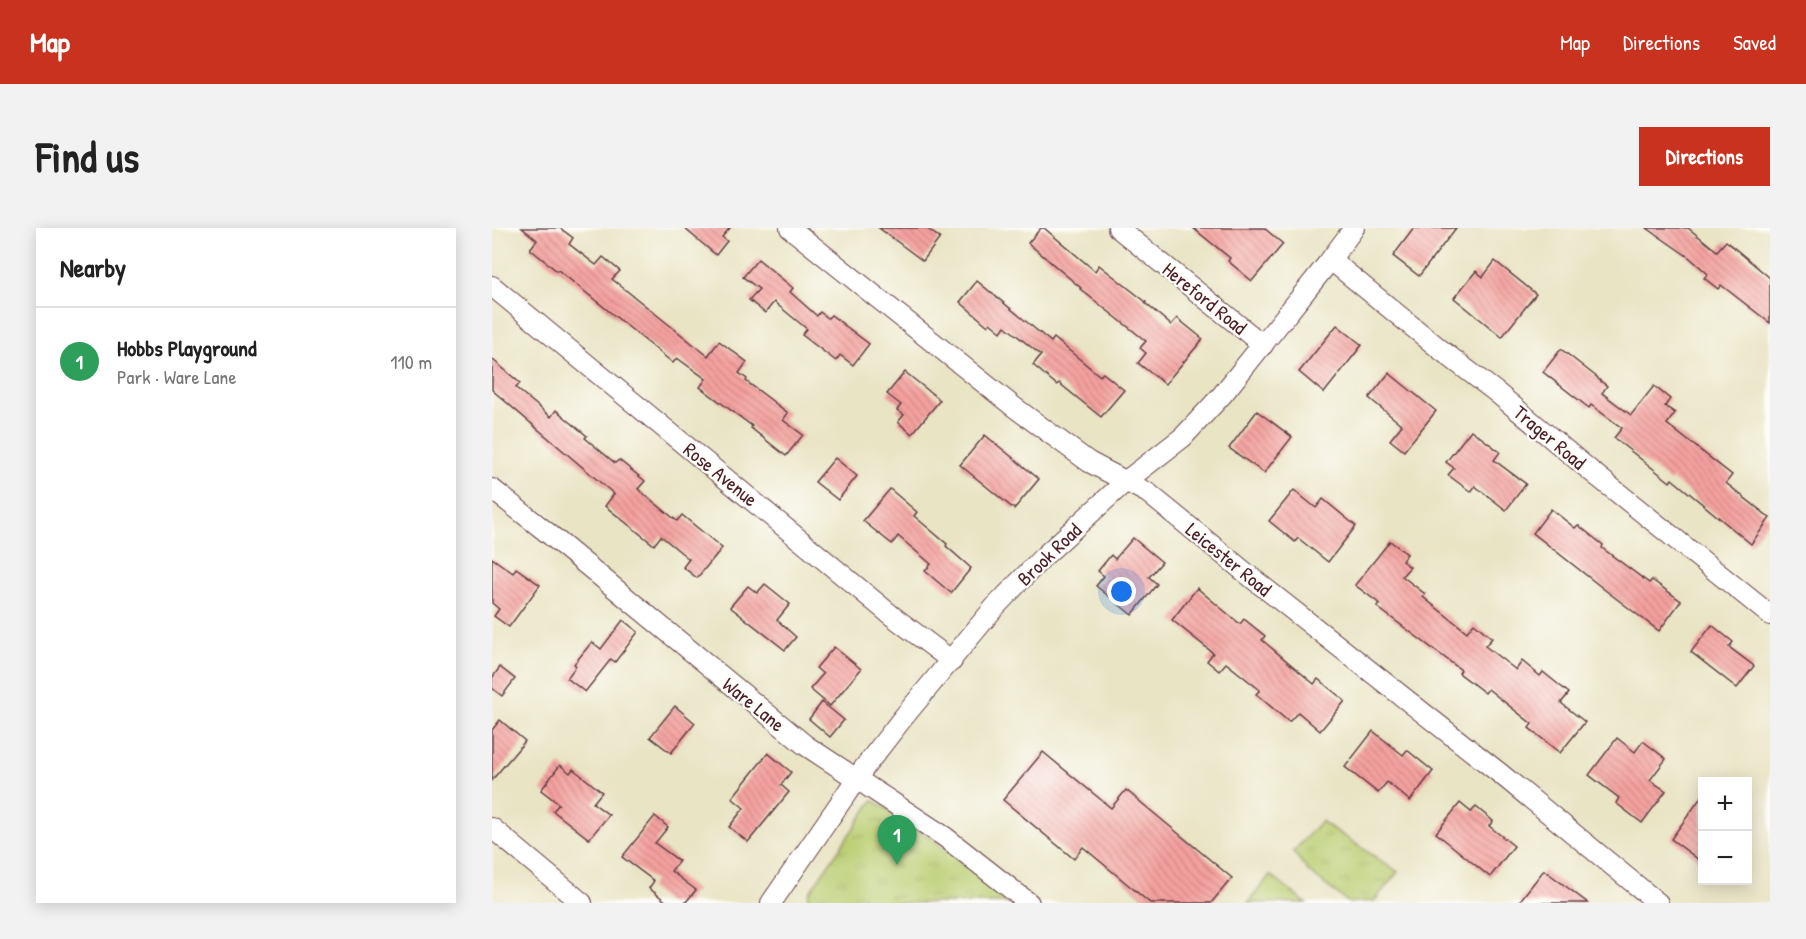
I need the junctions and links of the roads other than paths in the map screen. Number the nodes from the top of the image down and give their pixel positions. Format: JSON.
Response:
{"nodes":[{"id":1,"x":790,"y":228,"type":"edge"},
{"id":2,"x":1118,"y":228,"type":"edge"},
{"id":3,"x":1354,"y":228,"type":"edge"},
{"id":4,"x":1331,"y":260,"type":"junction"},
{"id":5,"x":492,"y":286,"type":"edge"},
{"id":6,"x":1263,"y":345,"type":"junction"},
{"id":7,"x":1126,"y":481,"type":"junction"},
{"id":8,"x":492,"y":489,"type":"edge"},
{"id":9,"x":1770,"y":615,"type":"edge"},
{"id":10,"x":952,"y":661,"type":"junction"},
{"id":11,"x":856,"y":780,"type":"junction"},
{"id":12,"x":492,"y":828,"type":"edge"},
{"id":13,"x":582,"y":903,"type":"edge"},
{"id":14,"x":771,"y":903,"type":"edge"},
{"id":15,"x":1029,"y":903,"type":"edge"},
{"id":16,"x":1658,"y":903,"type":"edge"}],
"edges":[{"from":1,"to":7,"type":"street","name":"Leicester Road"},
{"from":2,"to":6,"type":"street","name":"Hereford Road"},
{"from":3,"to":4,"type":"street","name":"Brook Road"},
{"from":4,"to":6,"type":"street","name":"Brook Road"},
{"from":4,"to":9,"type":"street","name":"Trager Road"},
{"from":5,"to":10,"type":"street","name":"Rose Avenue"},
{"from":6,"to":7,"type":"street","name":"Brook Road"},
{"from":7,"to":10,"type":"street","name":"Brook Road"},
{"from":7,"to":16,"type":"street","name":"Leicester Road"},
{"from":8,"to":11,"type":"street","name":"Ware Lane"},
{"from":10,"to":11,"type":"street","name":"Brook Road"},
{"from":11,"to":14,"type":"street","name":"Brook Road"},
{"from":11,"to":15,"type":"street","name":"Ware Lane"},
{"from":12,"to":13,"type":"street"}]}
